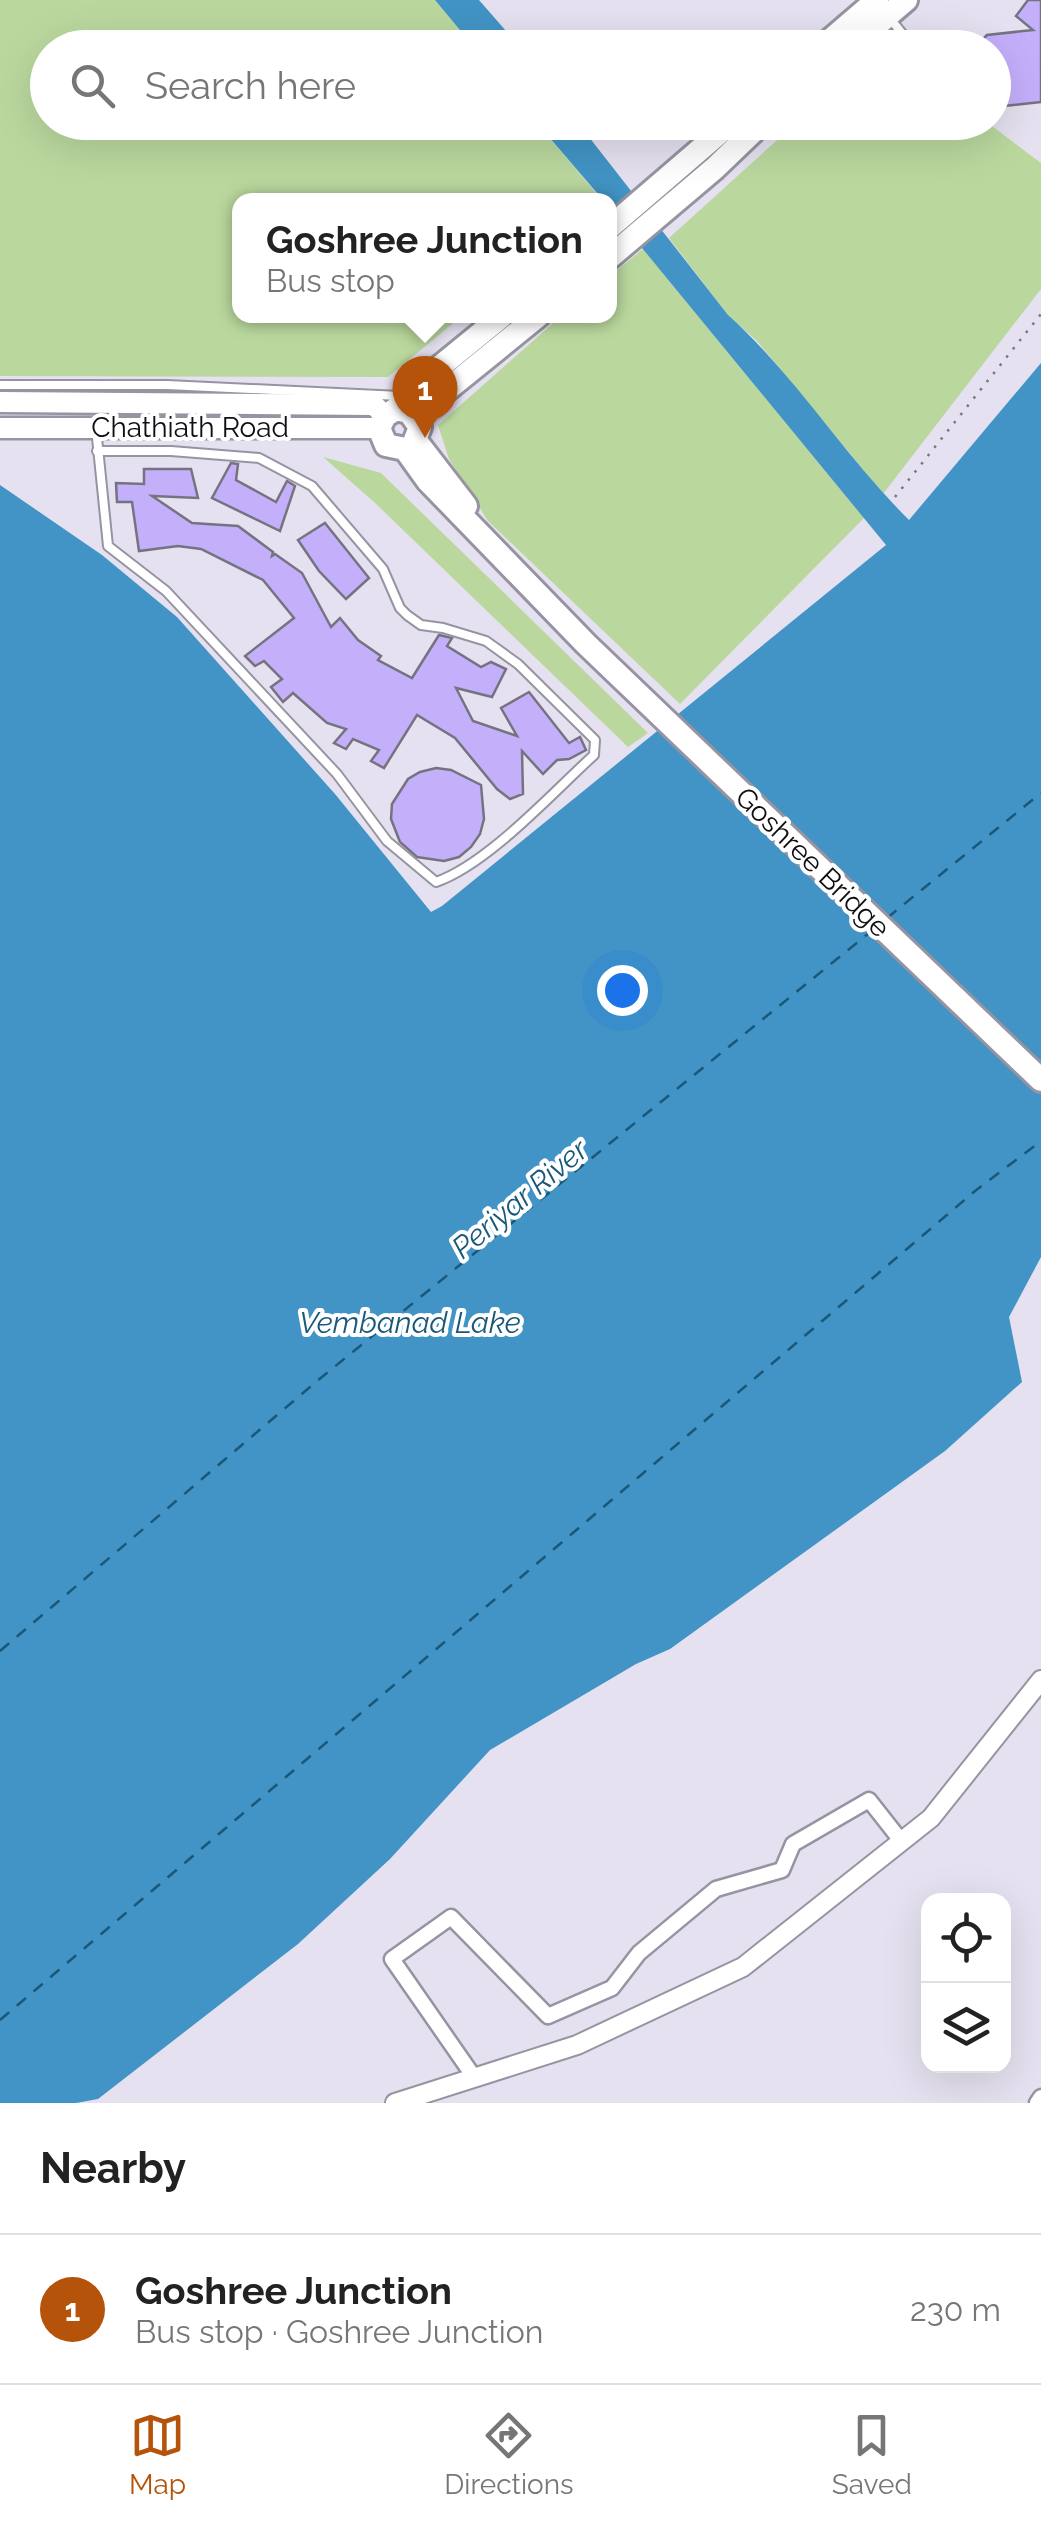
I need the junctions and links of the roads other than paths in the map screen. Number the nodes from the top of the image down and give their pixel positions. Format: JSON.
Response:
{"nodes":[{"id":1,"x":906,"y":0,"type":"edge"},
{"id":2,"x":882,"y":8,"type":"edge"},
{"id":3,"x":848,"y":30,"type":"edge"},
{"id":4,"x":864,"y":30,"type":"edge"},
{"id":5,"x":900,"y":30,"type":"edge"},
{"id":6,"x":715,"y":140,"type":"edge"},
{"id":7,"x":740,"y":140,"type":"edge"},
{"id":8,"x":651,"y":208,"type":"junction"},
{"id":9,"x":617,"y":241,"type":"edge"},
{"id":10,"x":494,"y":323,"type":"edge"},
{"id":11,"x":529,"y":323,"type":"edge"},
{"id":12,"x":0,"y":385,"type":"edge"},
{"id":13,"x":0,"y":402,"type":"edge"},
{"id":14,"x":388,"y":411,"type":"junction"},
{"id":15,"x":96,"y":426,"type":"junction"},
{"id":16,"x":0,"y":428,"type":"edge"},
{"id":17,"x":413,"y":437,"type":"junction"},
{"id":18,"x":97,"y":451,"type":"junction"},
{"id":19,"x":1041,"y":1080,"type":"edge"},
{"id":20,"x":1041,"y":1680,"type":"edge"},
{"id":21,"x":902,"y":1842,"type":"junction"},
{"id":22,"x":474,"y":2077,"type":"junction"},
{"id":23,"x":394,"y":2103,"type":"edge"}],
"edges":[{"from":1,"to":2,"type":"main road"},
{"from":2,"to":3,"type":"main road"},
{"from":2,"to":4,"type":"main road"},
{"from":2,"to":5,"type":"lane"},
{"from":6,"to":8,"type":"main road"},
{"from":7,"to":8,"type":"main road"},
{"from":8,"to":9,"type":"main road"},
{"from":10,"to":14,"type":"main road"},
{"from":11,"to":17,"type":"main road"},
{"from":12,"to":14,"type":"lane"},
{"from":13,"to":14,"type":"main road","name":"Chathiath Road"},
{"from":14,"to":15,"type":"main road","name":"Chathiath Road"},
{"from":14,"to":17,"type":"main road"},
{"from":14,"to":17,"type":"main road"},
{"from":15,"to":16,"type":"main road","name":"Chathiath Road"},
{"from":15,"to":18,"type":"lane"},
{"from":17,"to":19,"type":"main road","name":"Goshree Bridge"},
{"from":18,"to":18,"type":"lane"},
{"from":20,"to":21,"type":"street"},
{"from":21,"to":22,"type":"street"},
{"from":21,"to":22,"type":"street"},
{"from":22,"to":23,"type":"street"}]}
